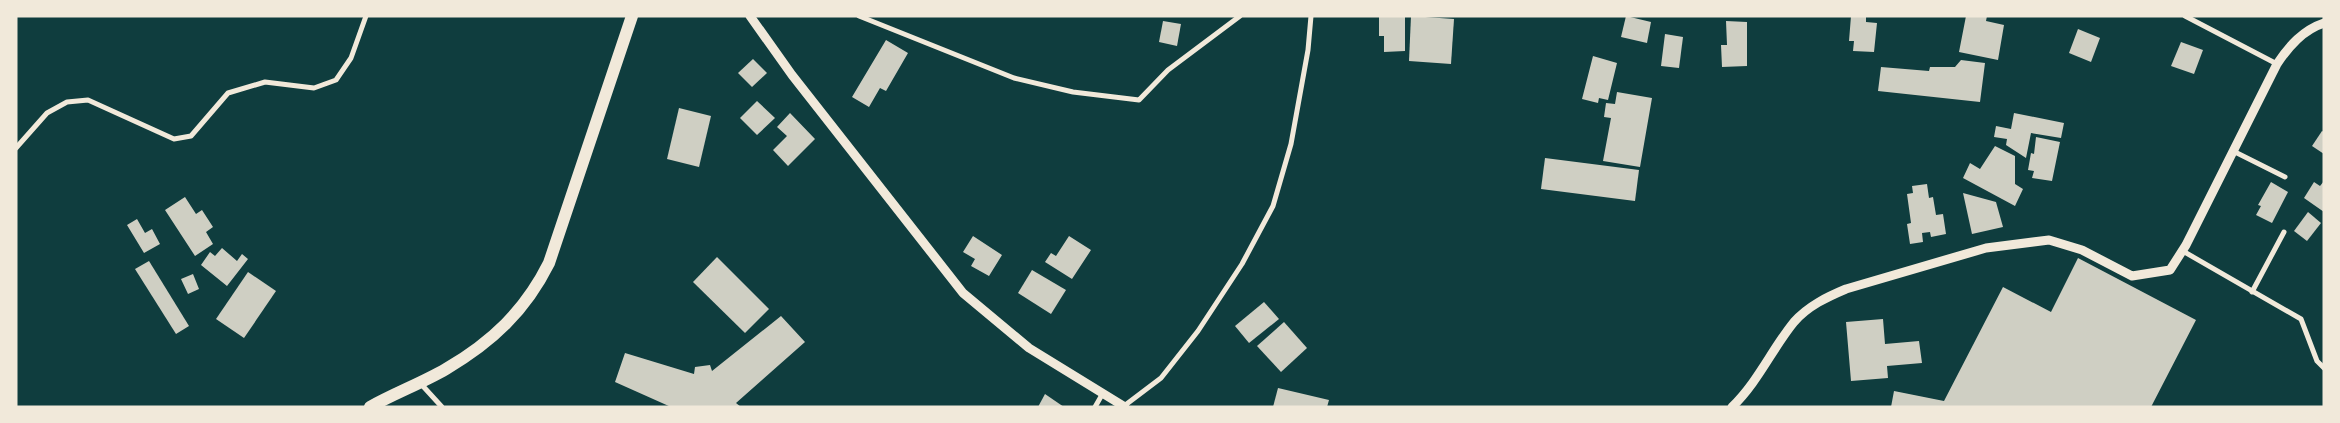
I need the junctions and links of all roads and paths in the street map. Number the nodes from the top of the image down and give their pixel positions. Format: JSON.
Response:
{"nodes":[{"id":1,"x":366,"y":16,"type":"edge"},
{"id":2,"x":632,"y":16,"type":"edge"},
{"id":3,"x":750,"y":16,"type":"edge"},
{"id":4,"x":859,"y":16,"type":"edge"},
{"id":5,"x":1240,"y":16,"type":"edge"},
{"id":6,"x":1311,"y":16,"type":"edge"},
{"id":7,"x":2185,"y":16,"type":"edge"},
{"id":8,"x":2324,"y":23,"type":"edge"},
{"id":9,"x":2277,"y":64,"type":"junction"},
{"id":10,"x":16,"y":148,"type":"edge"},
{"id":11,"x":2233,"y":151,"type":"junction"},
{"id":12,"x":2285,"y":177,"type":"dead end"},
{"id":13,"x":2284,"y":232,"type":"dead end"},
{"id":14,"x":2181,"y":250,"type":"junction"},
{"id":15,"x":2252,"y":292,"type":"junction"},
{"id":16,"x":2324,"y":368,"type":"edge"},
{"id":17,"x":418,"y":382,"type":"junction"},
{"id":18,"x":1103,"y":393,"type":"junction"},
{"id":19,"x":1124,"y":406,"type":"edge"},
{"id":20,"x":370,"y":407,"type":"edge"},
{"id":21,"x":442,"y":407,"type":"edge"},
{"id":22,"x":1095,"y":407,"type":"edge"},
{"id":23,"x":1732,"y":407,"type":"edge"}],
"edges":[{"from":1,"to":10,"type":"street"},
{"from":2,"to":17,"type":"main road"},
{"from":3,"to":18,"type":"street"},
{"from":4,"to":5,"type":"street"},
{"from":6,"to":19,"type":"street"},
{"from":7,"to":9,"type":"street"},
{"from":8,"to":9,"type":"street"},
{"from":9,"to":11,"type":"street"},
{"from":11,"to":12,"type":"street"},
{"from":11,"to":14,"type":"street"},
{"from":13,"to":15,"type":"street"},
{"from":14,"to":15,"type":"street"},
{"from":14,"to":23,"type":"street"},
{"from":15,"to":16,"type":"street"},
{"from":17,"to":20,"type":"main road"},
{"from":17,"to":21,"type":"street"},
{"from":18,"to":19,"type":"street"},
{"from":18,"to":22,"type":"street"}]}
